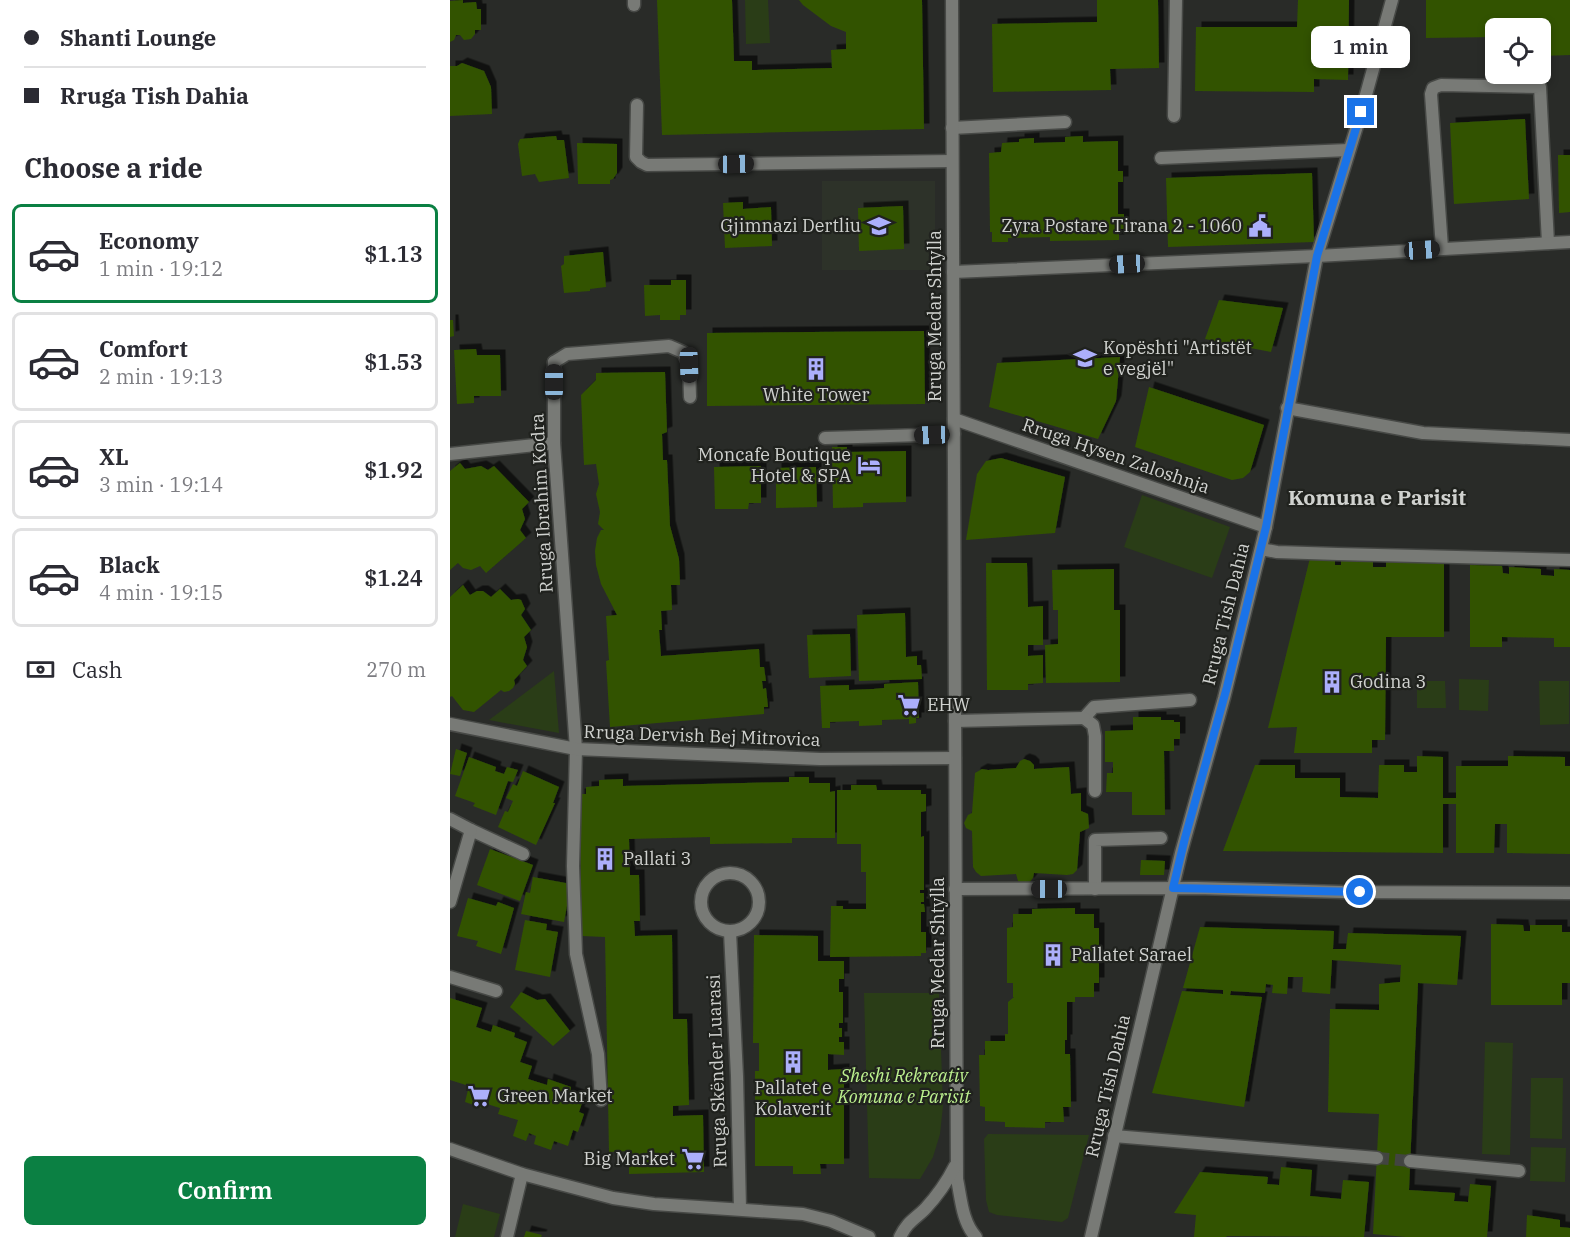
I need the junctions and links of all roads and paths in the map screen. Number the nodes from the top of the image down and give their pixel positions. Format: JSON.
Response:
{"nodes":[{"id":1,"x":952,"y":0,"type":"edge"},
{"id":2,"x":1392,"y":0,"type":"edge"},
{"id":3,"x":1176,"y":6,"type":"edge"},
{"id":4,"x":637,"y":105,"type":"dead end"},
{"id":5,"x":1174,"y":116,"type":"dead end"},
{"id":6,"x":1065,"y":122,"type":"dead end"},
{"id":7,"x":952,"y":128,"type":"junction"},
{"id":8,"x":1348,"y":150,"type":"junction"},
{"id":9,"x":1161,"y":158,"type":"dead end"},
{"id":10,"x":952,"y":161,"type":"junction"},
{"id":11,"x":1570,"y":242,"type":"edge"},
{"id":12,"x":1548,"y":243,"type":"junction"},
{"id":13,"x":1442,"y":248,"type":"junction"},
{"id":14,"x":1317,"y":256,"type":"junction"},
{"id":15,"x":953,"y":272,"type":"junction"},
{"id":16,"x":690,"y":397,"type":"dead end"},
{"id":17,"x":1287,"y":408,"type":"junction"},
{"id":18,"x":954,"y":419,"type":"junction"},
{"id":19,"x":954,"y":434,"type":"junction"},
{"id":20,"x":825,"y":438,"type":"dead end"},
{"id":21,"x":1570,"y":440,"type":"edge"},
{"id":22,"x":554,"y":443,"type":"junction"},
{"id":23,"x":450,"y":454,"type":"edge"},
{"id":24,"x":1266,"y":527,"type":"junction"},
{"id":25,"x":1261,"y":549,"type":"junction"},
{"id":26,"x":1570,"y":560,"type":"edge"},
{"id":27,"x":1190,"y":700,"type":"dead end"},
{"id":28,"x":1084,"y":718,"type":"junction"},
{"id":29,"x":955,"y":721,"type":"junction"},
{"id":30,"x":450,"y":724,"type":"edge"},
{"id":31,"x":576,"y":749,"type":"junction"},
{"id":32,"x":955,"y":758,"type":"junction"},
{"id":33,"x":1095,"y":791,"type":"dead end"},
{"id":34,"x":450,"y":819,"type":"edge"},
{"id":35,"x":471,"y":830,"type":"junction"},
{"id":36,"x":1161,"y":838,"type":"dead end"},
{"id":37,"x":523,"y":854,"type":"dead end"},
{"id":38,"x":1173,"y":888,"type":"junction"},
{"id":39,"x":1095,"y":889,"type":"junction"},
{"id":40,"x":956,"y":890,"type":"junction"},
{"id":41,"x":1570,"y":893,"type":"edge"},
{"id":42,"x":450,"y":902,"type":"edge"},
{"id":43,"x":730,"y":932,"type":"junction"},
{"id":44,"x":450,"y":977,"type":"edge"},
{"id":45,"x":496,"y":990,"type":"dead end"},
{"id":46,"x":601,"y":1100,"type":"dead end"},
{"id":47,"x":1114,"y":1136,"type":"junction"},
{"id":48,"x":450,"y":1149,"type":"edge"},
{"id":49,"x":1377,"y":1158,"type":"tunnel mouth"},
{"id":50,"x":1410,"y":1161,"type":"tunnel mouth"},
{"id":51,"x":957,"y":1162,"type":"junction"},
{"id":52,"x":1519,"y":1171,"type":"dead end"},
{"id":53,"x":522,"y":1174,"type":"junction"},
{"id":54,"x":740,"y":1209,"type":"junction"},
{"id":55,"x":507,"y":1237,"type":"edge"},
{"id":56,"x":869,"y":1237,"type":"edge"},
{"id":57,"x":900,"y":1237,"type":"edge"},
{"id":58,"x":976,"y":1237,"type":"edge"},
{"id":59,"x":1091,"y":1237,"type":"edge"}],
"edges":[{"from":1,"to":7,"type":"street","name":"Rruga Medar Shtylla"},
{"from":2,"to":8,"type":"street","name":"Rruga Tish Dahia"},
{"from":3,"to":5,"type":"street"},
{"from":4,"to":10,"type":"street"},
{"from":6,"to":7,"type":"street"},
{"from":7,"to":10,"type":"street","name":"Rruga Medar Shtylla"},
{"from":8,"to":9,"type":"street"},
{"from":8,"to":14,"type":"street","name":"Rruga Tish Dahia"},
{"from":10,"to":15,"type":"street","name":"Rruga Medar Shtylla"},
{"from":11,"to":12,"type":"street"},
{"from":12,"to":13,"type":"street"},
{"from":12,"to":13,"type":"street"},
{"from":13,"to":14,"type":"street"},
{"from":14,"to":15,"type":"street"},
{"from":14,"to":17,"type":"street","name":"Rruga Tish Dahia"},
{"from":15,"to":18,"type":"street","name":"Rruga Medar Shtylla"},
{"from":16,"to":22,"type":"street","name":"Rruga Ibrahim Kodra"},
{"from":17,"to":21,"type":"street"},
{"from":17,"to":24,"type":"street","name":"Rruga Tish Dahia"},
{"from":18,"to":19,"type":"street","name":"Rruga Medar Shtylla"},
{"from":18,"to":24,"type":"street","name":"Rruga Hysen Zaloshnja"},
{"from":19,"to":20,"type":"street"},
{"from":19,"to":29,"type":"street","name":"Rruga Medar Shtylla"},
{"from":22,"to":23,"type":"street"},
{"from":22,"to":31,"type":"street","name":"Rruga Ibrahim Kodra"},
{"from":24,"to":25,"type":"street","name":"Rruga Tish Dahia"},
{"from":25,"to":26,"type":"street"},
{"from":25,"to":38,"type":"street","name":"Rruga Tish Dahia"},
{"from":27,"to":28,"type":"street"},
{"from":28,"to":29,"type":"street"},
{"from":28,"to":33,"type":"street"},
{"from":29,"to":32,"type":"street","name":"Rruga Medar Shtylla"},
{"from":30,"to":31,"type":"street","name":"Rruga Dervish Bej Mitrovica"},
{"from":31,"to":32,"type":"street","name":"Rruga Dervish Bej Mitrovica"},
{"from":31,"to":46,"type":"street","name":"Rruga Ibrahim Kodra"},
{"from":32,"to":40,"type":"street","name":"Rruga Medar Shtylla"},
{"from":34,"to":35,"type":"street"},
{"from":35,"to":37,"type":"street"},
{"from":35,"to":42,"type":"street"},
{"from":36,"to":39,"type":"street"},
{"from":38,"to":39,"type":"street"},
{"from":38,"to":41,"type":"street"},
{"from":38,"to":47,"type":"street","name":"Rruga Tish Dahia"},
{"from":39,"to":40,"type":"street"},
{"from":40,"to":51,"type":"street","name":"Rruga Medar Shtylla"},
{"from":43,"to":43,"type":"street"},
{"from":43,"to":54,"type":"street","name":"Rruga Skënder Luarasi"},
{"from":44,"to":45,"type":"street"},
{"from":47,"to":49,"type":"street"},
{"from":47,"to":59,"type":"street","name":"Rruga Tish Dahia"},
{"from":48,"to":53,"type":"street"},
{"from":50,"to":52,"type":"street"},
{"from":51,"to":57,"type":"street"},
{"from":51,"to":58,"type":"street","name":"Rruga Medar Shtylla"},
{"from":53,"to":54,"type":"street"},
{"from":53,"to":55,"type":"street"},
{"from":54,"to":56,"type":"street"}]}
